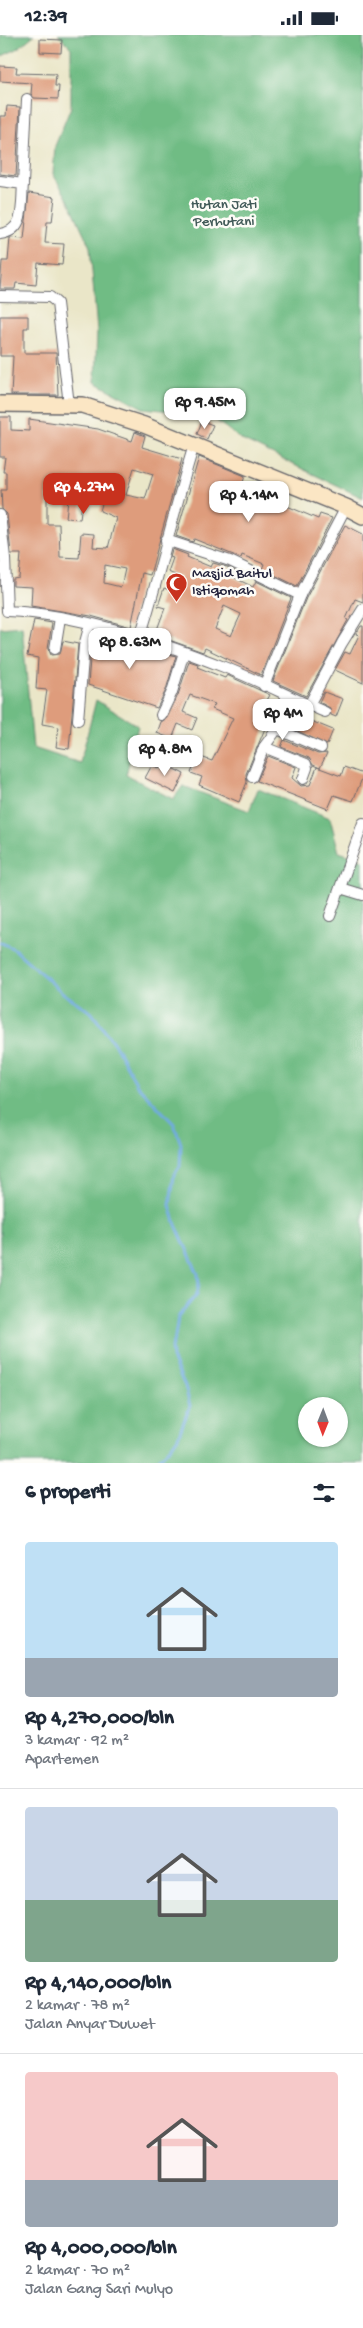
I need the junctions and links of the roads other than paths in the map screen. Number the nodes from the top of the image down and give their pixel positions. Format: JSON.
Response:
{"nodes":[{"id":1,"x":27,"y":99,"type":"dead end"},
{"id":2,"x":0,"y":181,"type":"edge"},
{"id":3,"x":23,"y":184,"type":"junction"},
{"id":4,"x":0,"y":236,"type":"edge"},
{"id":5,"x":0,"y":296,"type":"edge"},
{"id":6,"x":0,"y":404,"type":"edge"},
{"id":7,"x":69,"y":405,"type":"junction"},
{"id":8,"x":194,"y":445,"type":"junction"},
{"id":9,"x":346,"y":507,"type":"junction"},
{"id":10,"x":0,"y":515,"type":"edge"},
{"id":11,"x":363,"y":516,"type":"edge"},
{"id":12,"x":166,"y":540,"type":"junction"},
{"id":13,"x":300,"y":595,"type":"junction"},
{"id":14,"x":363,"y":609,"type":"edge"},
{"id":15,"x":60,"y":618,"type":"junction"},
{"id":16,"x":90,"y":624,"type":"junction"},
{"id":17,"x":140,"y":637,"type":"junction"},
{"id":18,"x":55,"y":649,"type":"dead end"},
{"id":19,"x":184,"y":652,"type":"junction"},
{"id":20,"x":264,"y":686,"type":"junction"},
{"id":21,"x":286,"y":696,"type":"junction"},
{"id":22,"x":309,"y":705,"type":"junction"},
{"id":23,"x":325,"y":712,"type":"dead end"},
{"id":24,"x":161,"y":715,"type":"dead end"},
{"id":25,"x":78,"y":720,"type":"dead end"},
{"id":26,"x":277,"y":729,"type":"junction"},
{"id":27,"x":264,"y":747,"type":"junction"},
{"id":28,"x":320,"y":748,"type":"dead end"},
{"id":29,"x":252,"y":777,"type":"dead end"},
{"id":30,"x":303,"y":779,"type":"dead end"},
{"id":31,"x":363,"y":823,"type":"edge"},
{"id":32,"x":340,"y":888,"type":"junction"},
{"id":33,"x":363,"y":895,"type":"edge"},
{"id":34,"x":330,"y":916,"type":"dead end"}],
"edges":[{"from":1,"to":3,"type":"street"},
{"from":2,"to":3,"type":"street"},
{"from":3,"to":4,"type":"street"},
{"from":5,"to":7,"type":"street"},
{"from":6,"to":7,"type":"street"},
{"from":7,"to":8,"type":"street"},
{"from":8,"to":9,"type":"street"},
{"from":8,"to":12,"type":"street"},
{"from":9,"to":11,"type":"street"},
{"from":9,"to":13,"type":"street"},
{"from":10,"to":15,"type":"street"},
{"from":12,"to":13,"type":"street"},
{"from":12,"to":17,"type":"street"},
{"from":13,"to":20,"type":"street"},
{"from":14,"to":22,"type":"street"},
{"from":15,"to":16,"type":"street"},
{"from":15,"to":18,"type":"street"},
{"from":16,"to":17,"type":"street"},
{"from":16,"to":25,"type":"street"},
{"from":17,"to":19,"type":"street"},
{"from":19,"to":20,"type":"street"},
{"from":19,"to":24,"type":"street"},
{"from":20,"to":21,"type":"street"},
{"from":21,"to":22,"type":"street"},
{"from":21,"to":26,"type":"street"},
{"from":22,"to":23,"type":"street"},
{"from":26,"to":27,"type":"street"},
{"from":26,"to":28,"type":"street"},
{"from":27,"to":29,"type":"street"},
{"from":27,"to":30,"type":"street"},
{"from":31,"to":32,"type":"street"},
{"from":32,"to":33,"type":"street"},
{"from":32,"to":34,"type":"street"}]}
